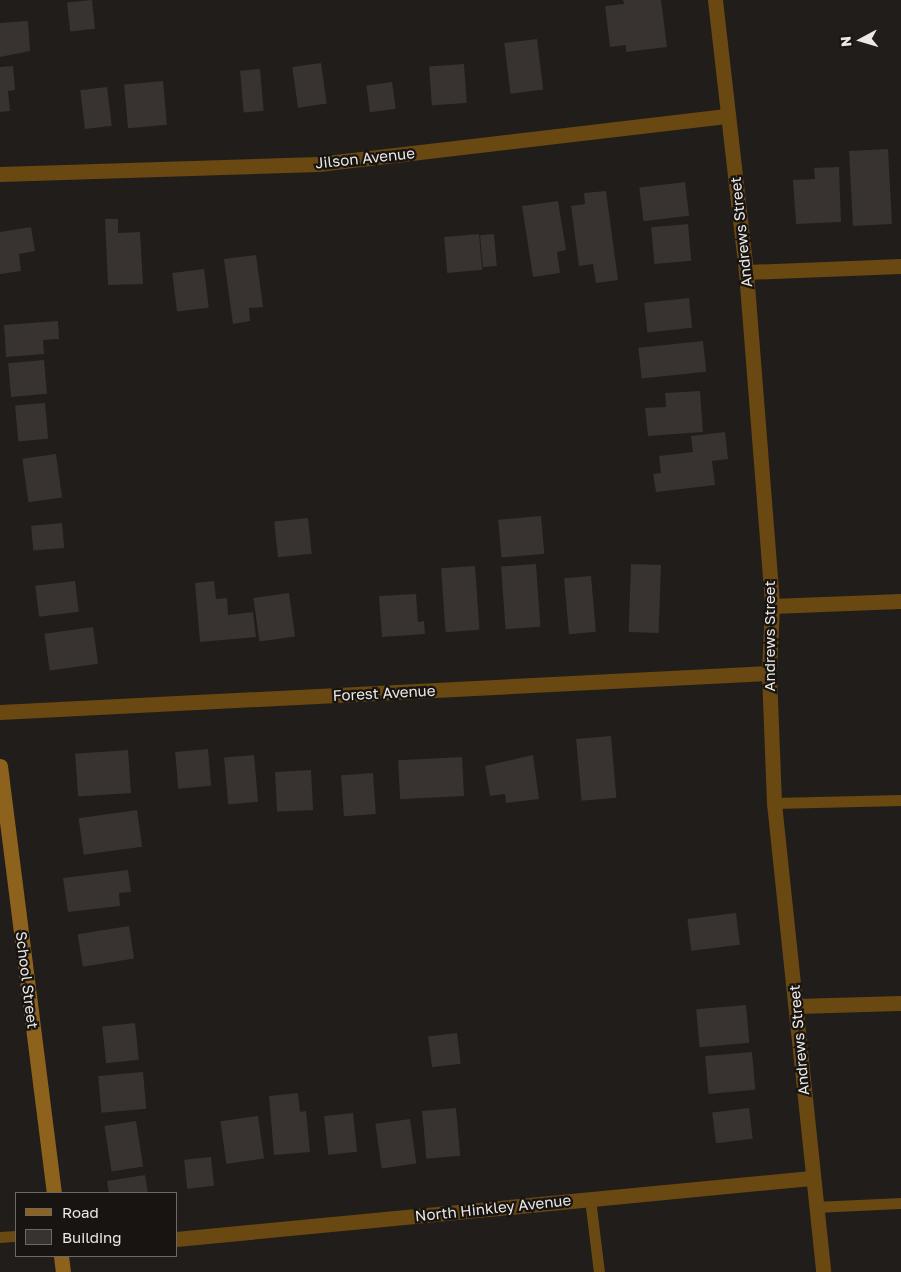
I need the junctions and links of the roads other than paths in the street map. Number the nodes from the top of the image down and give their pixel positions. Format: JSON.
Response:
{"nodes":[{"id":1,"x":715,"y":0,"type":"edge"},
{"id":2,"x":728,"y":116,"type":"junction"},
{"id":3,"x":0,"y":174,"type":"edge"},
{"id":4,"x":901,"y":266,"type":"edge"},
{"id":5,"x":746,"y":272,"type":"junction"},
{"id":6,"x":901,"y":602,"type":"edge"},
{"id":7,"x":772,"y":606,"type":"junction"},
{"id":8,"x":769,"y":674,"type":"junction"},
{"id":9,"x":0,"y":712,"type":"edge"},
{"id":10,"x":0,"y":766,"type":"edge"},
{"id":11,"x":901,"y":800,"type":"edge"},
{"id":12,"x":774,"y":803,"type":"junction"},
{"id":13,"x":901,"y":1003,"type":"edge"},
{"id":14,"x":796,"y":1006,"type":"junction"},
{"id":15,"x":811,"y":1178,"type":"junction"},
{"id":16,"x":54,"y":1192,"type":"edge"},
{"id":17,"x":590,"y":1199,"type":"junction"},
{"id":18,"x":901,"y":1203,"type":"edge"},
{"id":19,"x":815,"y":1207,"type":"junction"},
{"id":20,"x":15,"y":1236,"type":"edge"},
{"id":21,"x":0,"y":1237,"type":"edge"},
{"id":22,"x":178,"y":1239,"type":"edge"},
{"id":23,"x":61,"y":1257,"type":"edge"},
{"id":24,"x":63,"y":1272,"type":"edge"},
{"id":25,"x":599,"y":1272,"type":"edge"},
{"id":26,"x":824,"y":1272,"type":"edge"}],
"edges":[{"from":1,"to":2,"type":"street","name":"Andrews Street"},
{"from":2,"to":3,"type":"street","name":"Jilson Avenue"},
{"from":2,"to":5,"type":"street","name":"Andrews Street"},
{"from":4,"to":5,"type":"street"},
{"from":5,"to":7,"type":"street","name":"Andrews Street"},
{"from":6,"to":7,"type":"street"},
{"from":7,"to":8,"type":"street","name":"Andrews Street"},
{"from":8,"to":9,"type":"street","name":"Forest Avenue"},
{"from":8,"to":12,"type":"street","name":"Andrews Street"},
{"from":10,"to":16,"type":"main road","name":"School Street"},
{"from":11,"to":12,"type":"lane"},
{"from":12,"to":14,"type":"street","name":"Andrews Street"},
{"from":13,"to":14,"type":"street"},
{"from":14,"to":15,"type":"street","name":"Andrews Street"},
{"from":15,"to":17,"type":"street","name":"North Hinkley Avenue"},
{"from":15,"to":19,"type":"street","name":"Andrews Street"},
{"from":17,"to":22,"type":"street","name":"North Hinkley Avenue"},
{"from":17,"to":25,"type":"lane"},
{"from":18,"to":19,"type":"lane"},
{"from":19,"to":26,"type":"street","name":"Andrews Street"},
{"from":20,"to":21,"type":"lane"},
{"from":23,"to":24,"type":"main road"}]}
